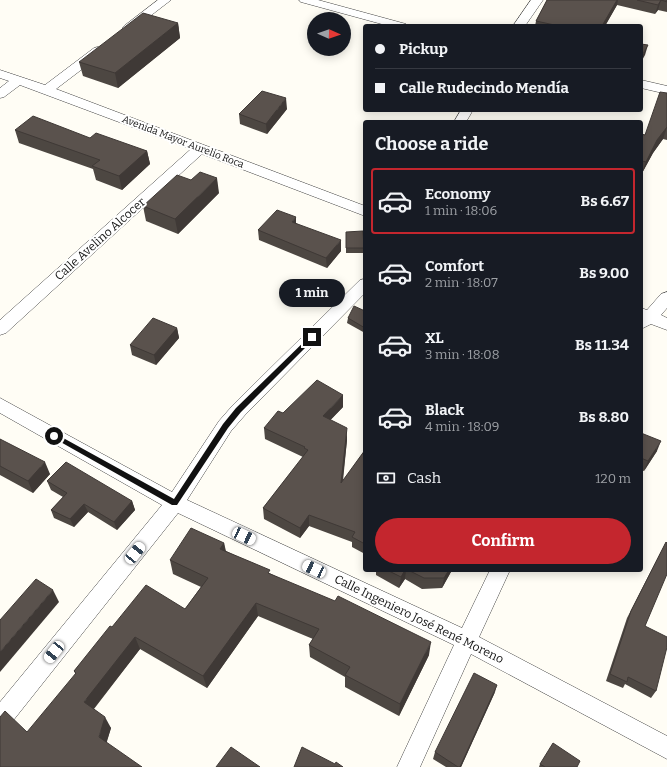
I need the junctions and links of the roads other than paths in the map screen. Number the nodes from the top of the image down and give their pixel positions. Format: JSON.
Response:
{"nodes":[{"id":1,"x":165,"y":0,"type":"edge"},
{"id":2,"x":305,"y":0,"type":"edge"},
{"id":3,"x":537,"y":0,"type":"edge"},
{"id":4,"x":395,"y":24,"type":"edge"},
{"id":5,"x":520,"y":24,"type":"edge"},
{"id":6,"x":121,"y":33,"type":"edge"},
{"id":7,"x":109,"y":43,"type":"edge"},
{"id":8,"x":0,"y":74,"type":"edge"},
{"id":9,"x":19,"y":80,"type":"junction"},
{"id":10,"x":643,"y":84,"type":"edge"},
{"id":11,"x":47,"y":90,"type":"junction"},
{"id":12,"x":667,"y":90,"type":"edge"},
{"id":13,"x":0,"y":94,"type":"edge"},
{"id":14,"x":200,"y":148,"type":"junction"},
{"id":15,"x":363,"y":210,"type":"edge"},
{"id":16,"x":363,"y":286,"type":"edge"},
{"id":17,"x":667,"y":298,"type":"edge"},
{"id":18,"x":644,"y":318,"type":"edge"},
{"id":19,"x":667,"y":324,"type":"edge"},
{"id":20,"x":0,"y":329,"type":"edge"},
{"id":21,"x":0,"y":405,"type":"edge"},
{"id":22,"x":175,"y":503,"type":"junction"},
{"id":23,"x":499,"y":572,"type":"edge"},
{"id":24,"x":467,"y":640,"type":"junction"},
{"id":25,"x":0,"y":719,"type":"edge"},
{"id":26,"x":667,"y":748,"type":"edge"},
{"id":27,"x":408,"y":767,"type":"edge"}],
"edges":[{"from":1,"to":6,"type":"street"},
{"from":2,"to":4,"type":"street"},
{"from":3,"to":5,"type":"street"},
{"from":7,"to":11,"type":"street"},
{"from":8,"to":9,"type":"street","name":"Avenida Mayor Aurelio Roca"},
{"from":9,"to":11,"type":"street","name":"Avenida Mayor Aurelio Roca"},
{"from":9,"to":13,"type":"street"},
{"from":10,"to":12,"type":"street"},
{"from":11,"to":14,"type":"street","name":"Avenida Mayor Aurelio Roca"},
{"from":14,"to":15,"type":"street","name":"Avenida Mayor Aurelio Roca"},
{"from":14,"to":20,"type":"street","name":"Calle Avelino Alcocer"},
{"from":16,"to":22,"type":"street"},
{"from":17,"to":18,"type":"street"},
{"from":18,"to":19,"type":"street"},
{"from":21,"to":22,"type":"street","name":"Calle Ingeniero José René Moreno"},
{"from":22,"to":24,"type":"street","name":"Calle Ingeniero José René Moreno"},
{"from":22,"to":25,"type":"street"},
{"from":23,"to":24,"type":"street"},
{"from":24,"to":26,"type":"street","name":"Calle Ingeniero José René Moreno"},
{"from":24,"to":27,"type":"street"}]}
